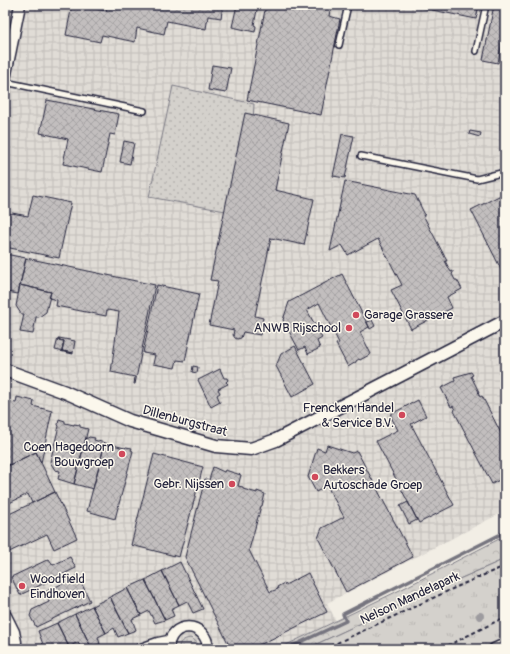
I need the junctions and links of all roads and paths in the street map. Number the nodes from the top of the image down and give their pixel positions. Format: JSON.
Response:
{"nodes":[{"id":1,"x":20,"y":5,"type":"edge"},
{"id":2,"x":348,"y":5,"type":"edge"},
{"id":3,"x":486,"y":5,"type":"edge"},
{"id":4,"x":339,"y":45,"type":"dead end"},
{"id":5,"x":476,"y":51,"type":"dead end"},
{"id":6,"x":5,"y":81,"type":"edge"},
{"id":7,"x":144,"y":111,"type":"dead end"},
{"id":8,"x":361,"y":156,"type":"dead end"},
{"id":9,"x":505,"y":172,"type":"edge"},
{"id":10,"x":505,"y":321,"type":"edge"},
{"id":11,"x":5,"y":370,"type":"edge"},
{"id":12,"x":505,"y":566,"type":"edge"},
{"id":13,"x":5,"y":616,"type":"edge"},
{"id":14,"x":505,"y":616,"type":"edge"},
{"id":15,"x":505,"y":644,"type":"edge"},
{"id":16,"x":168,"y":645,"type":"edge"},
{"id":17,"x":16,"y":647,"type":"edge"},
{"id":18,"x":141,"y":649,"type":"edge"},
{"id":19,"x":208,"y":649,"type":"edge"},
{"id":20,"x":324,"y":649,"type":"edge"},
{"id":21,"x":428,"y":649,"type":"edge"},
{"id":22,"x":441,"y":649,"type":"edge"},
{"id":23,"x":494,"y":649,"type":"edge"}],
"edges":[{"from":1,"to":6,"type":"street"},
{"from":2,"to":4,"type":"lane"},
{"from":3,"to":5,"type":"lane"},
{"from":6,"to":7,"type":"lane"},
{"from":8,"to":9,"type":"lane"},
{"from":10,"to":11,"type":"street","name":"Dillenburgstraat"},
{"from":12,"to":20,"type":"path","name":"Nelson Mandelapark"},
{"from":13,"to":17,"type":"street"},
{"from":14,"to":22,"type":"path"},
{"from":15,"to":23,"type":"street"},
{"from":16,"to":18,"type":"street"},
{"from":16,"to":19,"type":"street"},
{"from":21,"to":22,"type":"path"}]}
